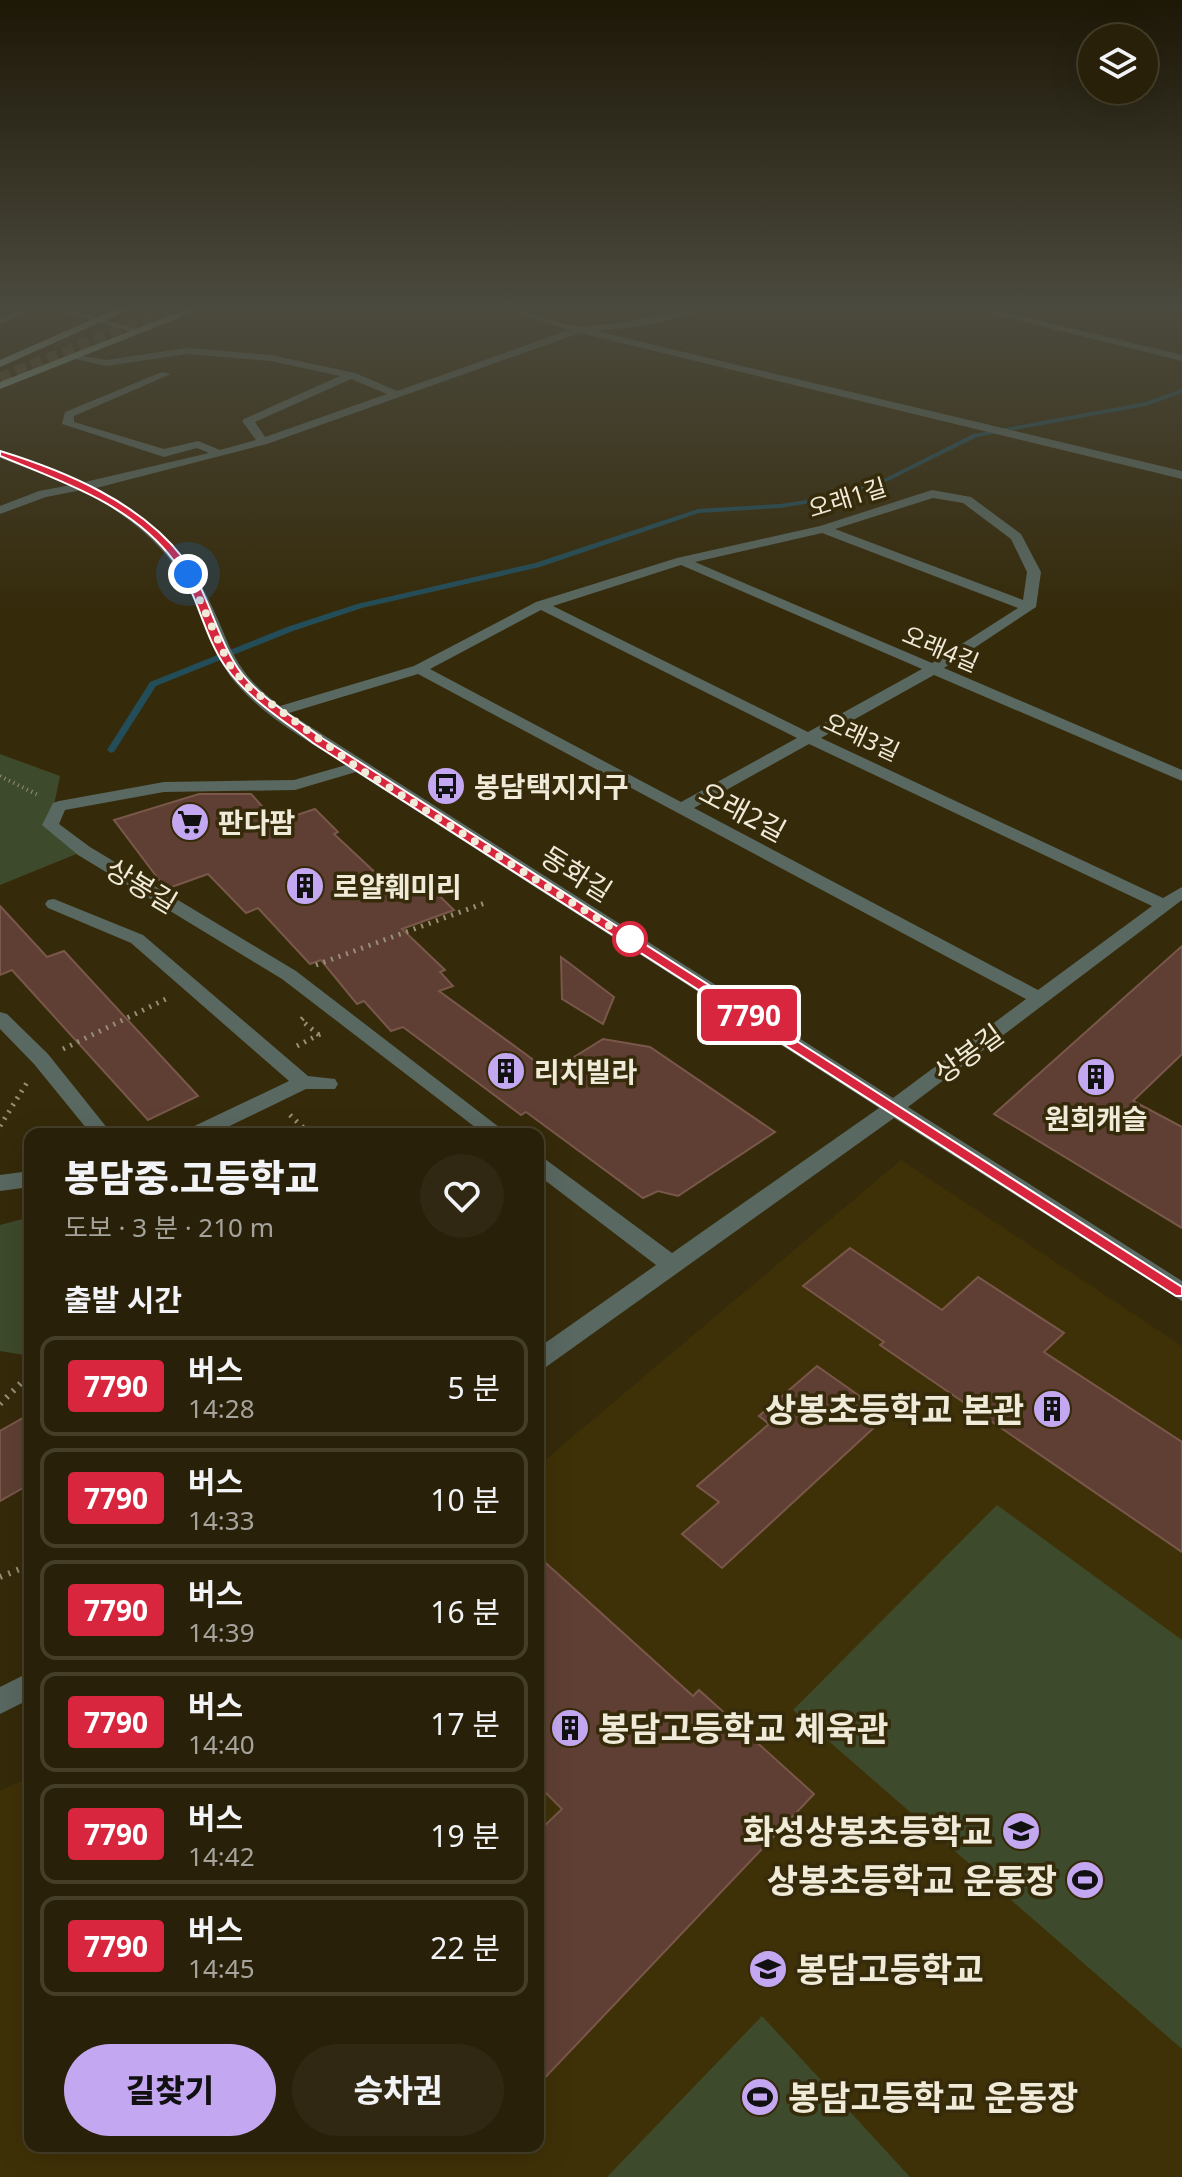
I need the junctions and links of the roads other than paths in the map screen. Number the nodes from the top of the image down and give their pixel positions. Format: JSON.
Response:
{"nodes":[{"id":1,"x":77,"y":411,"type":"edge"},
{"id":2,"x":271,"y":411,"type":"edge"},
{"id":3,"x":349,"y":411,"type":"edge"},
{"id":4,"x":916,"y":411,"type":"edge"},
{"id":5,"x":263,"y":442,"type":"junction"},
{"id":6,"x":218,"y":453,"type":"junction"},
{"id":7,"x":0,"y":454,"type":"edge"},
{"id":8,"x":1182,"y":475,"type":"edge"},
{"id":9,"x":81,"y":486,"type":"junction"},
{"id":10,"x":0,"y":510,"type":"edge"},
{"id":11,"x":823,"y":529,"type":"junction"},
{"id":12,"x":682,"y":561,"type":"junction"},
{"id":13,"x":541,"y":605,"type":"junction"},
{"id":14,"x":1029,"y":607,"type":"junction"},
{"id":15,"x":419,"y":669,"type":"junction"},
{"id":16,"x":933,"y":669,"type":"junction"},
{"id":17,"x":279,"y":711,"type":"junction"},
{"id":18,"x":809,"y":738,"type":"junction"},
{"id":19,"x":357,"y":767,"type":"junction"},
{"id":20,"x":1182,"y":776,"type":"edge"},
{"id":21,"x":682,"y":808,"type":"junction"},
{"id":22,"x":1182,"y":892,"type":"edge"},
{"id":23,"x":54,"y":904,"type":"dead end"},
{"id":24,"x":1165,"y":905,"type":"junction"},
{"id":25,"x":1042,"y":1000,"type":"junction"},
{"id":26,"x":0,"y":1018,"type":"edge"},
{"id":27,"x":303,"y":1082,"type":"junction"},
{"id":28,"x":328,"y":1084,"type":"dead end"},
{"id":29,"x":895,"y":1107,"type":"junction"},
{"id":30,"x":97,"y":1128,"type":"edge"},
{"id":31,"x":207,"y":1128,"type":"edge"},
{"id":32,"x":490,"y":1128,"type":"edge"},
{"id":33,"x":544,"y":1169,"type":"edge"},
{"id":34,"x":24,"y":1180,"type":"edge"},
{"id":35,"x":0,"y":1183,"type":"edge"},
{"id":36,"x":672,"y":1265,"type":"junction"},
{"id":37,"x":1182,"y":1292,"type":"edge"},
{"id":38,"x":544,"y":1356,"type":"edge"},
{"id":39,"x":24,"y":1688,"type":"edge"},
{"id":40,"x":0,"y":1701,"type":"edge"}],
"edges":[{"from":1,"to":6,"type":"street"},
{"from":2,"to":5,"type":"street"},
{"from":3,"to":5,"type":"street"},
{"from":4,"to":8,"type":"street"},
{"from":5,"to":6,"type":"street"},
{"from":6,"to":9,"type":"street"},
{"from":7,"to":9,"type":"street","name":"동화길"},
{"from":9,"to":10,"type":"street"},
{"from":9,"to":17,"type":"street","name":"동화길"},
{"from":11,"to":12,"type":"street","name":"오래1길"},
{"from":11,"to":14,"type":"street"},
{"from":11,"to":14,"type":"street","name":"오래1길"},
{"from":12,"to":13,"type":"street","name":"오래1길"},
{"from":12,"to":16,"type":"street","name":"오래4길"},
{"from":13,"to":15,"type":"street","name":"오래1길"},
{"from":13,"to":18,"type":"street","name":"오래3길"},
{"from":14,"to":16,"type":"street"},
{"from":15,"to":17,"type":"street","name":"오래1길"},
{"from":15,"to":21,"type":"street","name":"오래2길"},
{"from":16,"to":18,"type":"street"},
{"from":16,"to":20,"type":"street","name":"오래4길"},
{"from":17,"to":19,"type":"street","name":"동화길"},
{"from":18,"to":21,"type":"street"},
{"from":18,"to":24,"type":"street","name":"오래3길"},
{"from":19,"to":29,"type":"street","name":"동화길"},
{"from":19,"to":32,"type":"street","name":"상봉길"},
{"from":21,"to":25,"type":"street","name":"오래2길"},
{"from":22,"to":24,"type":"street","name":"상봉길"},
{"from":23,"to":27,"type":"street"},
{"from":24,"to":25,"type":"street","name":"상봉길"},
{"from":25,"to":29,"type":"street","name":"상봉길"},
{"from":26,"to":30,"type":"street"},
{"from":27,"to":28,"type":"street"},
{"from":27,"to":31,"type":"street"},
{"from":29,"to":36,"type":"street","name":"상봉길"},
{"from":29,"to":37,"type":"street","name":"동화길"},
{"from":33,"to":36,"type":"street"},
{"from":34,"to":35,"type":"street"},
{"from":36,"to":38,"type":"street","name":"상봉길"},
{"from":39,"to":40,"type":"street"}]}
